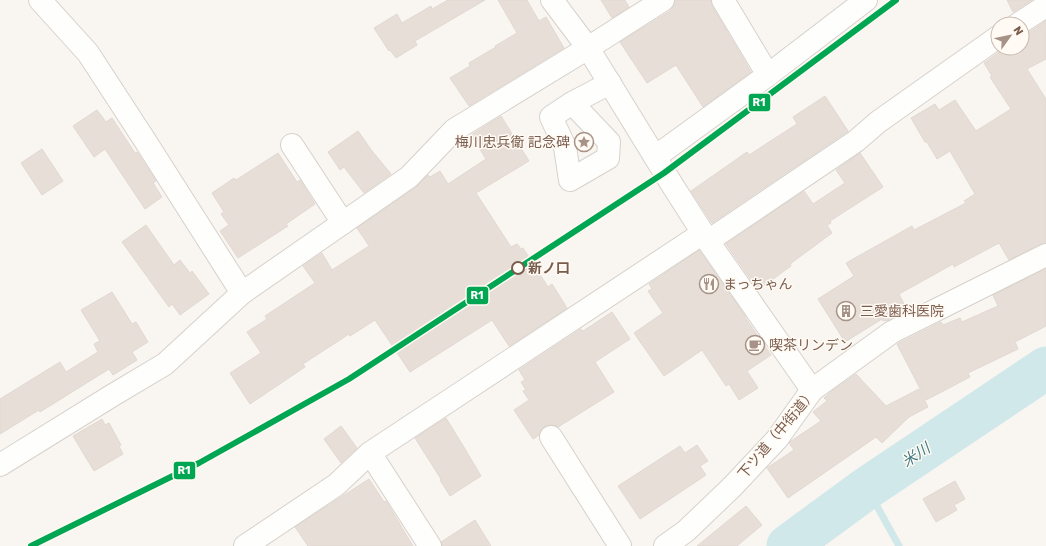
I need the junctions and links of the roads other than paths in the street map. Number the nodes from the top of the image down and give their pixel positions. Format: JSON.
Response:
{"nodes":[{"id":1,"x":40,"y":0,"type":"edge"},
{"id":2,"x":552,"y":0,"type":"edge"},
{"id":3,"x":663,"y":0,"type":"edge"},
{"id":4,"x":723,"y":0,"type":"edge"},
{"id":5,"x":866,"y":0,"type":"edge"},
{"id":6,"x":1046,"y":6,"type":"edge"},
{"id":7,"x":1030,"y":16,"type":"edge"},
{"id":8,"x":990,"y":43,"type":"edge"},
{"id":9,"x":588,"y":48,"type":"junction"},
{"id":10,"x":768,"y":75,"type":"junction"},
{"id":11,"x":610,"y":83,"type":"junction"},
{"id":12,"x":572,"y":103,"type":"dead end"},
{"id":13,"x":292,"y":145,"type":"dead end"},
{"id":14,"x":655,"y":157,"type":"junction"},
{"id":15,"x":343,"y":223,"type":"junction"},
{"id":16,"x":705,"y":237,"type":"junction"},
{"id":17,"x":1046,"y":255,"type":"edge"},
{"id":18,"x":242,"y":293,"type":"junction"},
{"id":19,"x":812,"y":390,"type":"junction"},
{"id":20,"x":551,"y":437,"type":"dead end"},
{"id":21,"x":370,"y":453,"type":"junction"},
{"id":22,"x":0,"y":464,"type":"edge"},
{"id":23,"x":246,"y":546,"type":"edge"},
{"id":24,"x":430,"y":546,"type":"edge"},
{"id":25,"x":620,"y":546,"type":"edge"},
{"id":26,"x":665,"y":546,"type":"edge"}],
"edges":[{"from":1,"to":18,"type":"street"},
{"from":2,"to":9,"type":"street"},
{"from":3,"to":9,"type":"street"},
{"from":4,"to":10,"type":"street"},
{"from":5,"to":10,"type":"street"},
{"from":6,"to":7,"type":"street"},
{"from":8,"to":16,"type":"street"},
{"from":9,"to":11,"type":"street"},
{"from":9,"to":15,"type":"street"},
{"from":10,"to":14,"type":"street"},
{"from":11,"to":12,"type":"street"},
{"from":11,"to":14,"type":"street"},
{"from":13,"to":15,"type":"street"},
{"from":14,"to":16,"type":"street"},
{"from":15,"to":18,"type":"street"},
{"from":16,"to":19,"type":"street"},
{"from":16,"to":21,"type":"street"},
{"from":17,"to":19,"type":"street","name":"下ツ道（中街道）"},
{"from":18,"to":22,"type":"street"},
{"from":19,"to":26,"type":"street","name":"下ツ道（中街道）"},
{"from":20,"to":25,"type":"street"},
{"from":21,"to":23,"type":"street"},
{"from":21,"to":24,"type":"street"}]}
